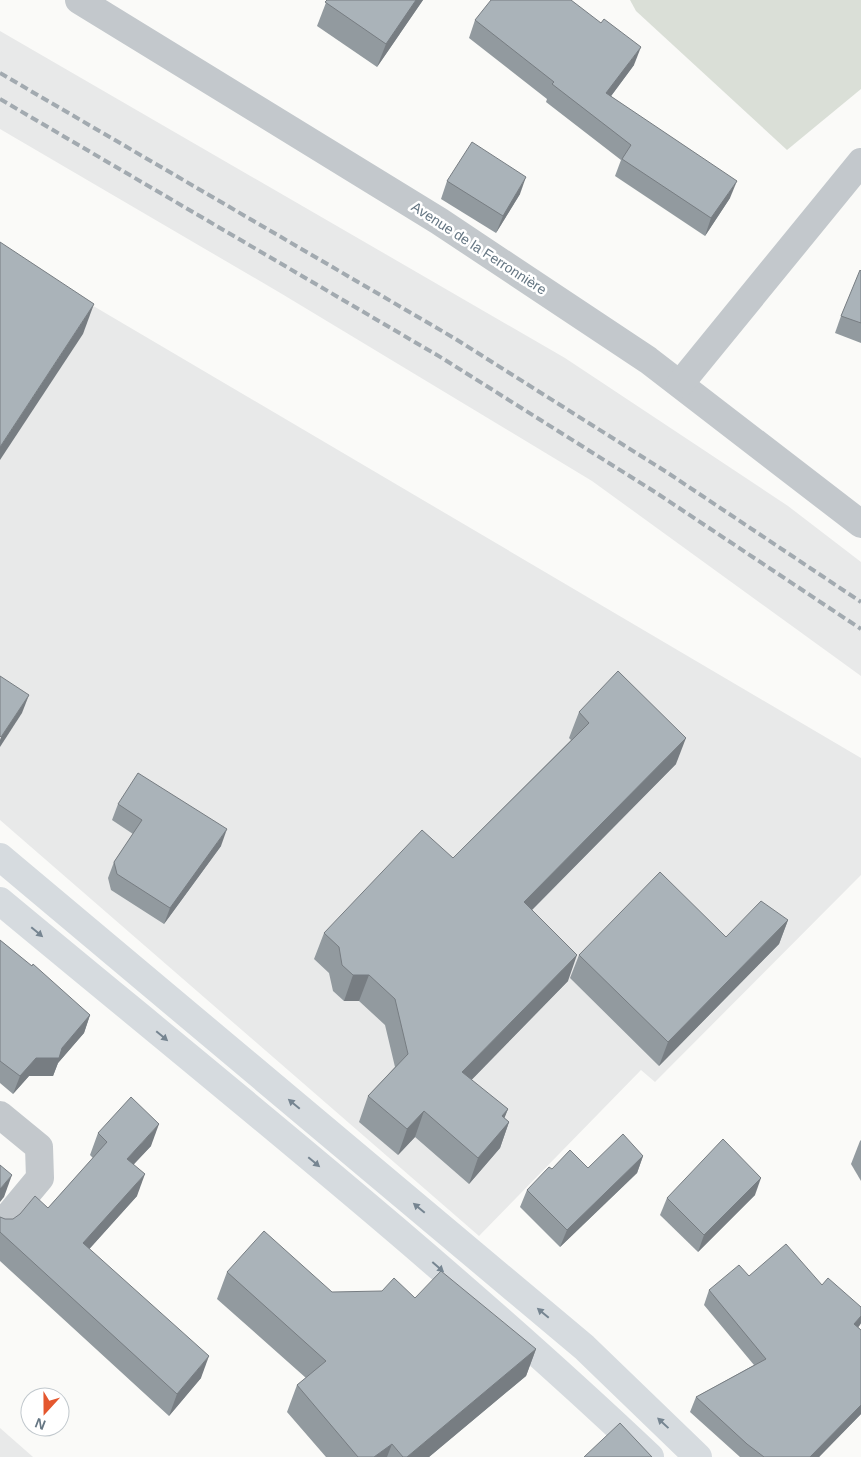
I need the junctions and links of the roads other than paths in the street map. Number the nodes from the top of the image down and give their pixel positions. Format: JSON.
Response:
{"nodes":[{"id":1,"x":79,"y":0,"type":"edge"},
{"id":2,"x":861,"y":162,"type":"edge"},
{"id":3,"x":680,"y":384,"type":"junction"},
{"id":4,"x":861,"y":524,"type":"edge"},
{"id":5,"x":0,"y":856,"type":"edge"},
{"id":6,"x":0,"y":901,"type":"edge"},
{"id":7,"x":0,"y":1115,"type":"edge"},
{"id":8,"x":0,"y":1226,"type":"edge"},
{"id":9,"x":650,"y":1457,"type":"edge"},
{"id":10,"x":698,"y":1457,"type":"edge"}],
"edges":[{"from":1,"to":3,"type":"street","name":"Avenue de la Ferronnière"},
{"from":2,"to":3,"type":"street"},
{"from":3,"to":4,"type":"street","name":"Avenue de la Ferronnière"},
{"from":10,"to":5,"type":"main road","one_way":true},
{"from":6,"to":9,"type":"main road","one_way":true},
{"from":7,"to":8,"type":"street"}]}
